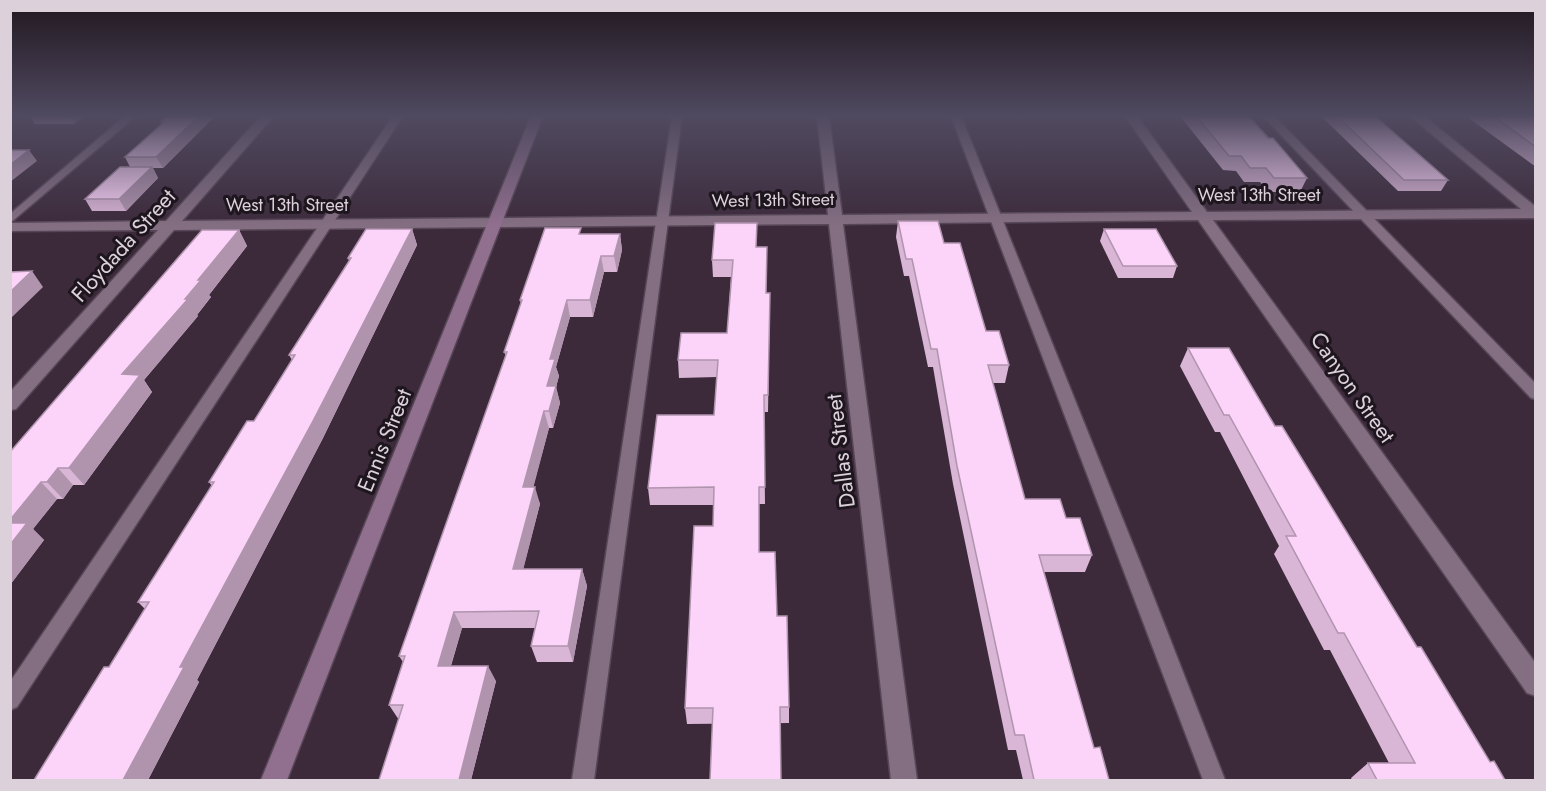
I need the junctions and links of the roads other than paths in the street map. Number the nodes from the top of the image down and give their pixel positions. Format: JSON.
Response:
{"nodes":[{"id":1,"x":88,"y":153,"type":"edge"},
{"id":2,"x":235,"y":153,"type":"edge"},
{"id":3,"x":374,"y":153,"type":"edge"},
{"id":4,"x":523,"y":153,"type":"edge"},
{"id":5,"x":672,"y":153,"type":"edge"},
{"id":6,"x":828,"y":153,"type":"edge"},
{"id":7,"x":970,"y":153,"type":"edge"},
{"id":8,"x":1157,"y":153,"type":"edge"},
{"id":9,"x":1303,"y":153,"type":"edge"},
{"id":10,"x":1461,"y":153,"type":"edge"},
{"id":11,"x":1200,"y":214,"type":"junction"},
{"id":12,"x":1360,"y":214,"type":"junction"},
{"id":13,"x":1535,"y":214,"type":"edge"},
{"id":14,"x":994,"y":217,"type":"junction"},
{"id":15,"x":836,"y":218,"type":"junction"},
{"id":16,"x":10,"y":220,"type":"edge"},
{"id":17,"x":664,"y":221,"type":"junction"},
{"id":18,"x":495,"y":223,"type":"junction"},
{"id":19,"x":327,"y":225,"type":"junction"},
{"id":20,"x":170,"y":226,"type":"junction"},
{"id":21,"x":10,"y":227,"type":"edge"},
{"id":22,"x":1536,"y":394,"type":"edge"},
{"id":23,"x":10,"y":404,"type":"edge"},
{"id":24,"x":1536,"y":685,"type":"edge"},
{"id":25,"x":10,"y":700,"type":"edge"},
{"id":26,"x":274,"y":780,"type":"edge"},
{"id":27,"x":584,"y":780,"type":"edge"},
{"id":28,"x":904,"y":780,"type":"edge"},
{"id":29,"x":1214,"y":780,"type":"edge"}],
"edges":[{"from":1,"to":16,"type":"lane"},
{"from":2,"to":20,"type":"street","name":"Floydada Street"},
{"from":3,"to":19,"type":"lane"},
{"from":4,"to":18,"type":"main road","name":"Ennis Street"},
{"from":5,"to":17,"type":"lane"},
{"from":6,"to":15,"type":"street","name":"Dallas Street"},
{"from":7,"to":14,"type":"lane"},
{"from":8,"to":11,"type":"street","name":"Canyon Street"},
{"from":9,"to":12,"type":"lane"},
{"from":10,"to":13,"type":"street"},
{"from":11,"to":12,"type":"street","name":"West 13th Street"},
{"from":11,"to":14,"type":"street","name":"West 13th Street"},
{"from":11,"to":24,"type":"street","name":"Canyon Street"},
{"from":12,"to":13,"type":"street","name":"West 13th Street"},
{"from":12,"to":22,"type":"lane"},
{"from":14,"to":15,"type":"street","name":"West 13th Street"},
{"from":14,"to":29,"type":"lane"},
{"from":15,"to":17,"type":"street","name":"West 13th Street"},
{"from":15,"to":28,"type":"street","name":"Dallas Street"},
{"from":17,"to":18,"type":"street","name":"West 13th Street"},
{"from":17,"to":27,"type":"lane"},
{"from":18,"to":19,"type":"street","name":"West 13th Street"},
{"from":18,"to":26,"type":"main road","name":"Ennis Street"},
{"from":19,"to":20,"type":"street","name":"West 13th Street"},
{"from":19,"to":25,"type":"lane"},
{"from":20,"to":21,"type":"street","name":"West 13th Street"},
{"from":20,"to":23,"type":"street","name":"Floydada Street"}]}
